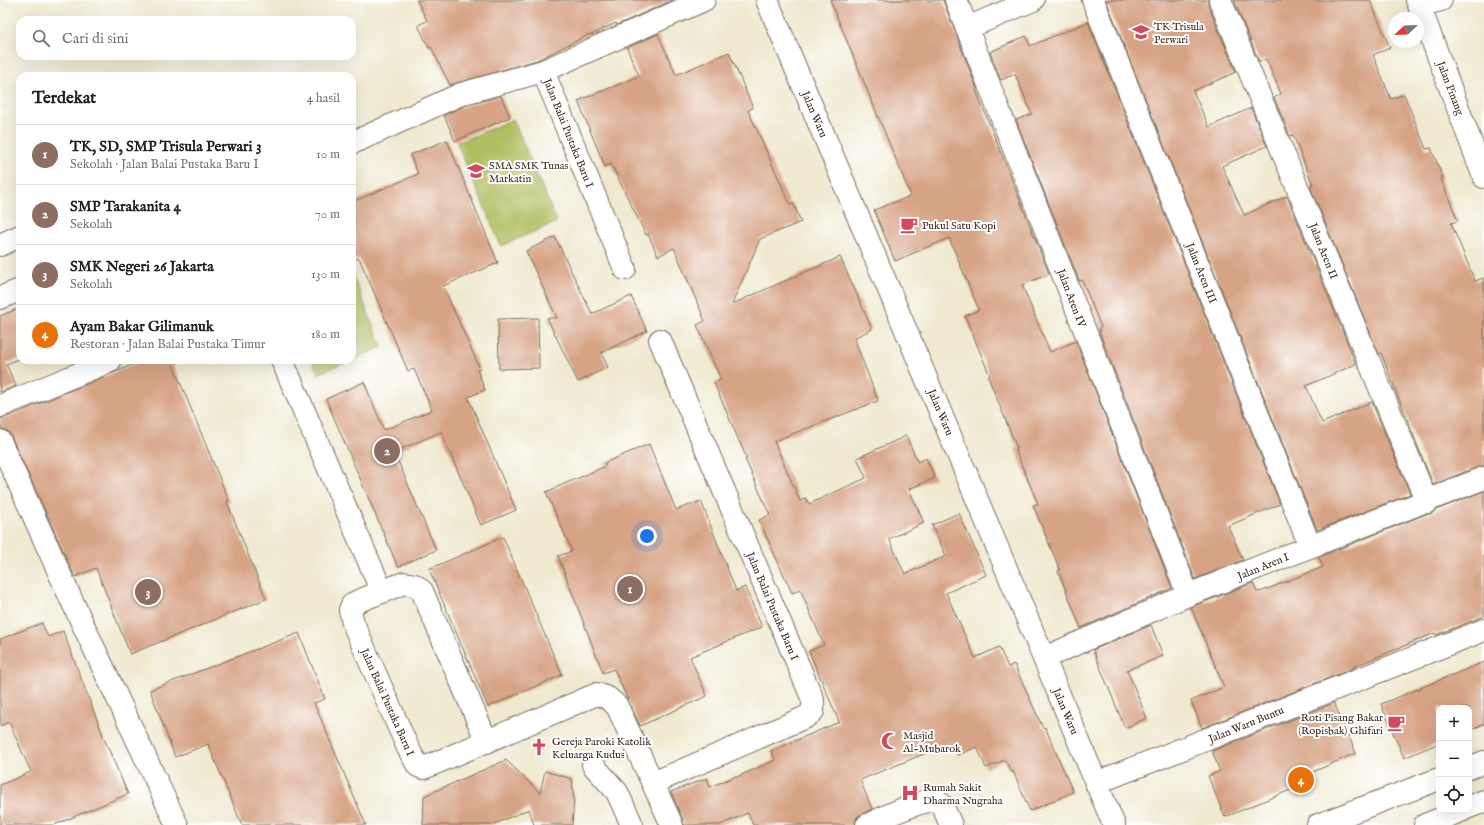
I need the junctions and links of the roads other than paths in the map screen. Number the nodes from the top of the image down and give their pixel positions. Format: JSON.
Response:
{"nodes":[{"id":1,"x":704,"y":0,"type":"edge"},
{"id":2,"x":767,"y":0,"type":"edge"},
{"id":3,"x":956,"y":0,"type":"edge"},
{"id":4,"x":1033,"y":0,"type":"edge"},
{"id":5,"x":1093,"y":0,"type":"edge"},
{"id":6,"x":1220,"y":0,"type":"edge"},
{"id":7,"x":1441,"y":0,"type":"edge"},
{"id":8,"x":1418,"y":3,"type":"edge"},
{"id":9,"x":967,"y":28,"type":"junction"},
{"id":10,"x":544,"y":71,"type":"junction"},
{"id":11,"x":356,"y":141,"type":"edge"},
{"id":12,"x":1484,"y":177,"type":"edge"},
{"id":13,"x":16,"y":238,"type":"edge"},
{"id":14,"x":0,"y":245,"type":"edge"},
{"id":15,"x":625,"y":270,"type":"dead end"},
{"id":16,"x":16,"y":292,"type":"edge"},
{"id":17,"x":0,"y":298,"type":"edge"},
{"id":18,"x":660,"y":340,"type":"dead end"},
{"id":19,"x":103,"y":364,"type":"edge"},
{"id":20,"x":284,"y":364,"type":"edge"},
{"id":21,"x":0,"y":406,"type":"edge"},
{"id":22,"x":0,"y":441,"type":"edge"},
{"id":23,"x":1484,"y":478,"type":"edge"},
{"id":24,"x":1427,"y":502,"type":"junction"},
{"id":25,"x":1310,"y":546,"type":"junction"},
{"id":26,"x":382,"y":592,"type":"junction"},
{"id":27,"x":1188,"y":596,"type":"junction"},
{"id":28,"x":1484,"y":630,"type":"edge"},
{"id":29,"x":1044,"y":658,"type":"junction"},
{"id":30,"x":487,"y":742,"type":"junction"},
{"id":31,"x":1484,"y":762,"type":"edge"},
{"id":32,"x":593,"y":765,"type":"dead end"},
{"id":33,"x":1472,"y":767,"type":"edge"},
{"id":34,"x":1436,"y":780,"type":"edge"},
{"id":35,"x":653,"y":783,"type":"junction"},
{"id":36,"x":1096,"y":784,"type":"junction"},
{"id":37,"x":1484,"y":801,"type":"edge"},
{"id":38,"x":1464,"y":814,"type":"edge"},
{"id":39,"x":177,"y":825,"type":"edge"},
{"id":40,"x":632,"y":825,"type":"edge"},
{"id":41,"x":672,"y":825,"type":"edge"},
{"id":42,"x":867,"y":825,"type":"edge"},
{"id":43,"x":951,"y":825,"type":"edge"},
{"id":44,"x":1114,"y":825,"type":"edge"},
{"id":45,"x":1318,"y":825,"type":"edge"},
{"id":46,"x":1425,"y":825,"type":"edge"}],
"edges":[{"from":1,"to":10,"type":"street","name":"Jalan Balai Pustaka Baru I"},
{"from":2,"to":29,"type":"street","name":"Jalan Waru"},
{"from":3,"to":9,"type":"street","name":"Jalan Aren IV"},
{"from":4,"to":9,"type":"street"},
{"from":5,"to":25,"type":"street","name":"Jalan Aren III"},
{"from":6,"to":24,"type":"street","name":"Jalan Aren II"},
{"from":7,"to":8,"type":"street"},
{"from":8,"to":12,"type":"street","name":"Jalan Pinang"},
{"from":9,"to":27,"type":"street","name":"Jalan Aren IV"},
{"from":10,"to":11,"type":"street"},
{"from":10,"to":15,"type":"street","name":"Jalan Balai Pustaka Baru I"},
{"from":13,"to":14,"type":"street"},
{"from":16,"to":17,"type":"street"},
{"from":18,"to":35,"type":"street","name":"Jalan Balai Pustaka Baru I"},
{"from":19,"to":21,"type":"street"},
{"from":20,"to":26,"type":"street"},
{"from":22,"to":39,"type":"street"},
{"from":23,"to":24,"type":"street","name":"Jalan Aren I"},
{"from":24,"to":25,"type":"street","name":"Jalan Aren I"},
{"from":25,"to":27,"type":"street","name":"Jalan Aren I"},
{"from":26,"to":30,"type":"street"},
{"from":26,"to":30,"type":"street","name":"Jalan Balai Pustaka Baru I"},
{"from":27,"to":29,"type":"street","name":"Jalan Aren I"},
{"from":28,"to":36,"type":"street","name":"Jalan Waru Buntu"},
{"from":29,"to":36,"type":"street","name":"Jalan Waru"},
{"from":30,"to":35,"type":"street","name":"Jalan Balai Pustaka Baru I"},
{"from":31,"to":33,"type":"street"},
{"from":32,"to":40,"type":"street"},
{"from":34,"to":45,"type":"street"},
{"from":35,"to":41,"type":"street","name":"Jalan Balai Pustaka Baru I"},
{"from":36,"to":44,"type":"street","name":"Jalan Waru"},
{"from":37,"to":38,"type":"street"},
{"from":38,"to":46,"type":"street"},
{"from":42,"to":43,"type":"street"}]}
